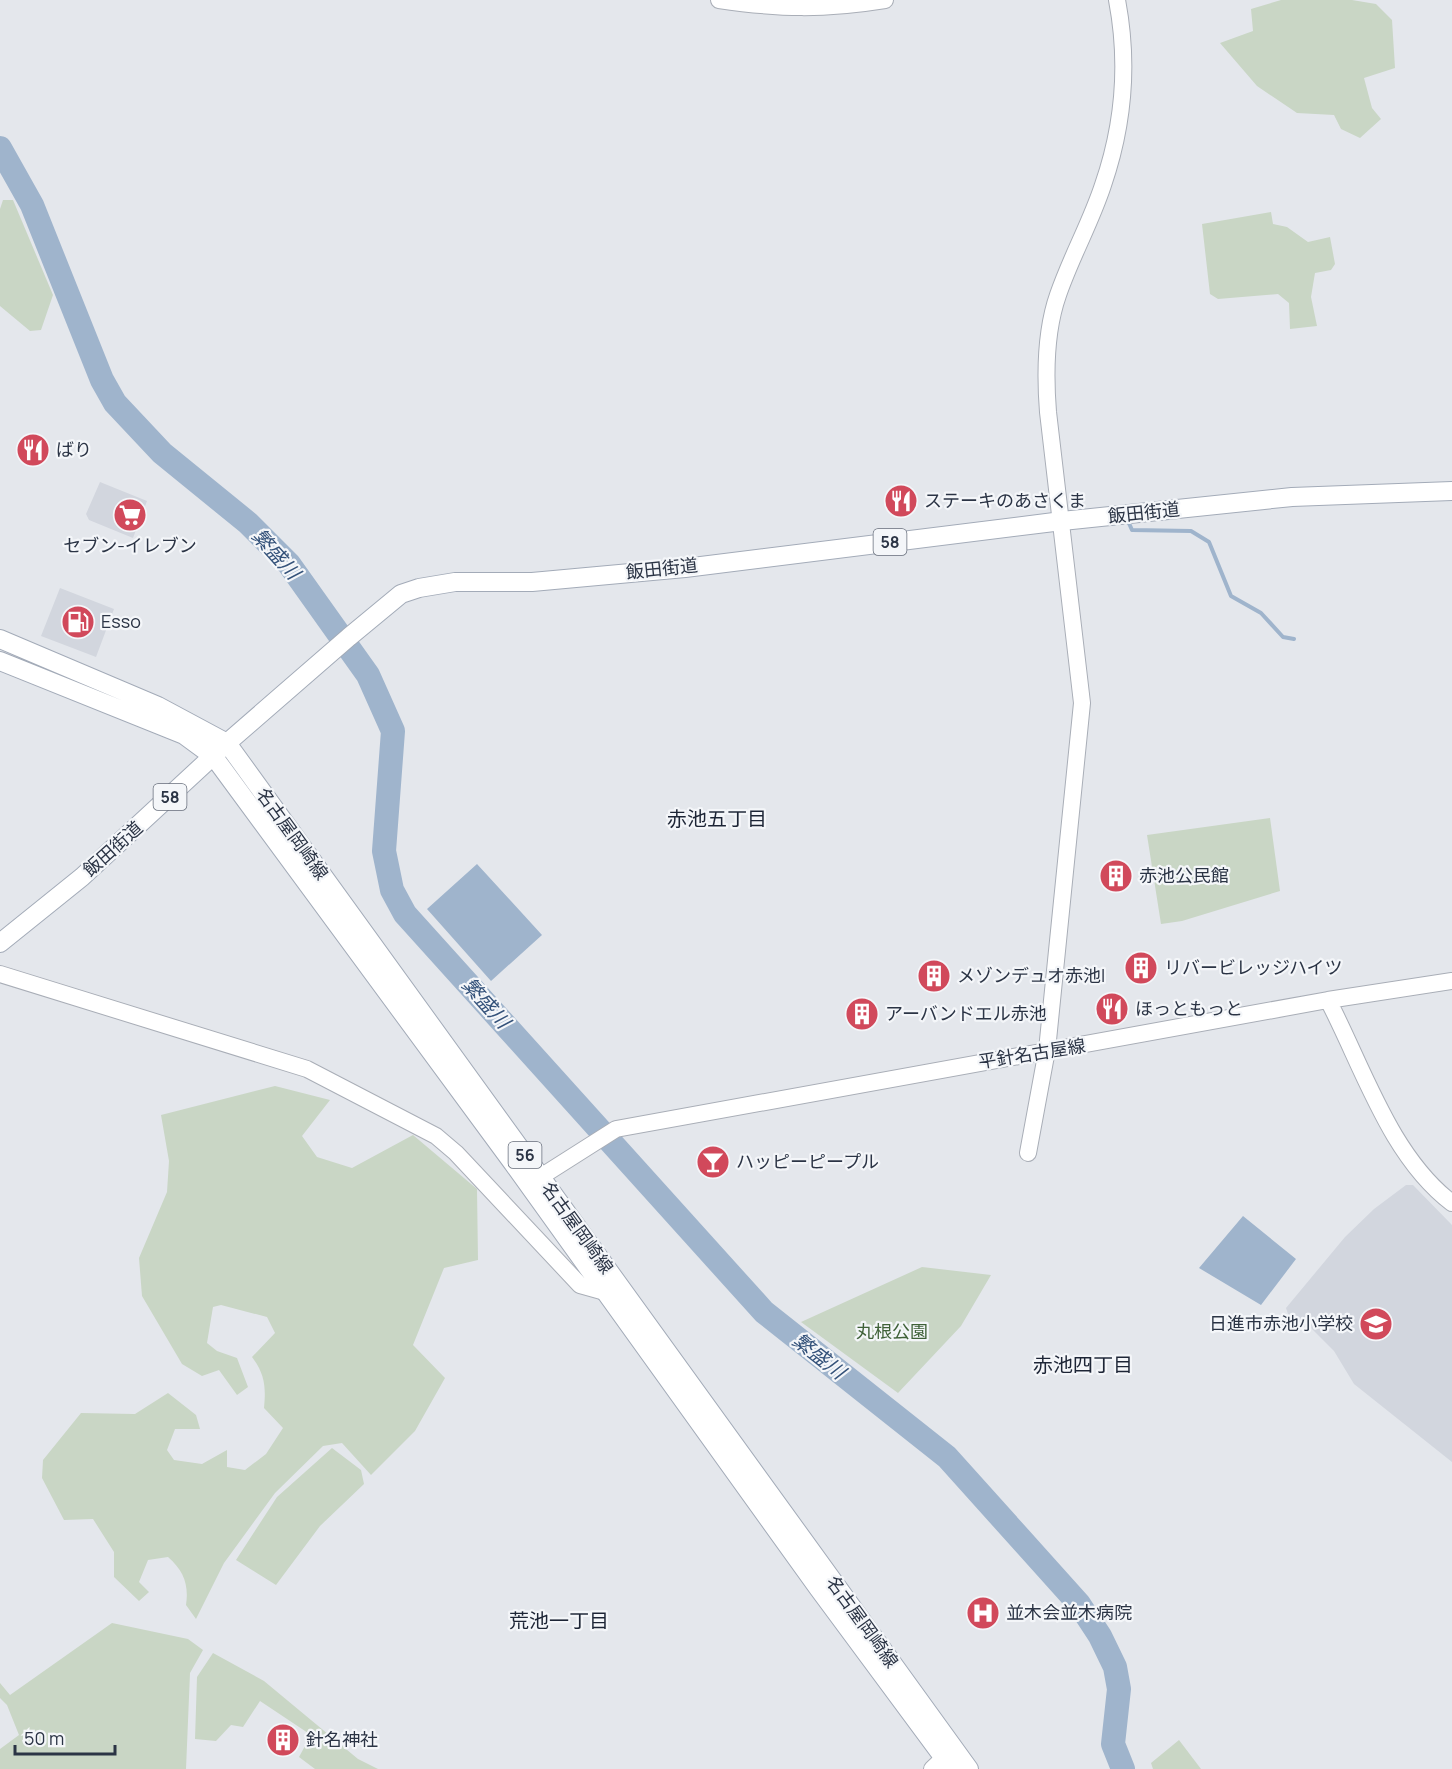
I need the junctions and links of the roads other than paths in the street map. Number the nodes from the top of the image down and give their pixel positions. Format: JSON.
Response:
{"nodes":[{"id":1,"x":719,"y":0,"type":"edge"},
{"id":2,"x":885,"y":0,"type":"edge"},
{"id":3,"x":1117,"y":0,"type":"edge"},
{"id":4,"x":1452,"y":491,"type":"edge"},
{"id":5,"x":1062,"y":521,"type":"junction"},
{"id":6,"x":0,"y":639,"type":"edge"},
{"id":7,"x":0,"y":661,"type":"edge"},
{"id":8,"x":227,"y":743,"type":"junction"},
{"id":9,"x":214,"y":757,"type":"junction"},
{"id":10,"x":0,"y":943,"type":"edge"},
{"id":11,"x":0,"y":974,"type":"edge"},
{"id":12,"x":1452,"y":981,"type":"edge"},
{"id":13,"x":1328,"y":1000,"type":"junction"},
{"id":14,"x":1047,"y":1050,"type":"junction"},
{"id":15,"x":1028,"y":1153,"type":"dead end"},
{"id":16,"x":535,"y":1181,"type":"junction"},
{"id":17,"x":1452,"y":1203,"type":"edge"},
{"id":18,"x":605,"y":1292,"type":"junction"},
{"id":19,"x":945,"y":1761,"type":"edge"},
{"id":20,"x":969,"y":1769,"type":"edge"}],
"edges":[{"from":1,"to":2,"type":"street"},
{"from":3,"to":5,"type":"street"},
{"from":4,"to":5,"type":"main road","name":"飯田街道","number":"58"},
{"from":5,"to":8,"type":"main road","name":"飯田街道","number":"58"},
{"from":5,"to":14,"type":"street"},
{"from":6,"to":8,"type":"main road","name":"名古屋岡崎線","number":"56"},
{"from":7,"to":9,"type":"main road","name":"名古屋岡崎線","number":"56"},
{"from":8,"to":9,"type":"main road","name":"飯田街道","number":"58"},
{"from":8,"to":16,"type":"main road","name":"名古屋岡崎線","number":"56"},
{"from":9,"to":10,"type":"main road","name":"飯田街道","number":"58"},
{"from":9,"to":16,"type":"main road","name":"名古屋岡崎線","number":"56"},
{"from":11,"to":18,"type":"street"},
{"from":12,"to":13,"type":"street","name":"平針名古屋線"},
{"from":13,"to":14,"type":"street","name":"平針名古屋線"},
{"from":13,"to":17,"type":"street"},
{"from":14,"to":15,"type":"street"},
{"from":14,"to":16,"type":"street","name":"平針名古屋線"},
{"from":16,"to":18,"type":"main road","name":"名古屋岡崎線","number":"56"},
{"from":16,"to":19,"type":"main road","name":"名古屋岡崎線","number":"56"},
{"from":18,"to":19,"type":"main road","name":"名古屋岡崎線","number":"56"},
{"from":19,"to":20,"type":"main road","name":"名古屋岡崎線","number":"56"}]}
